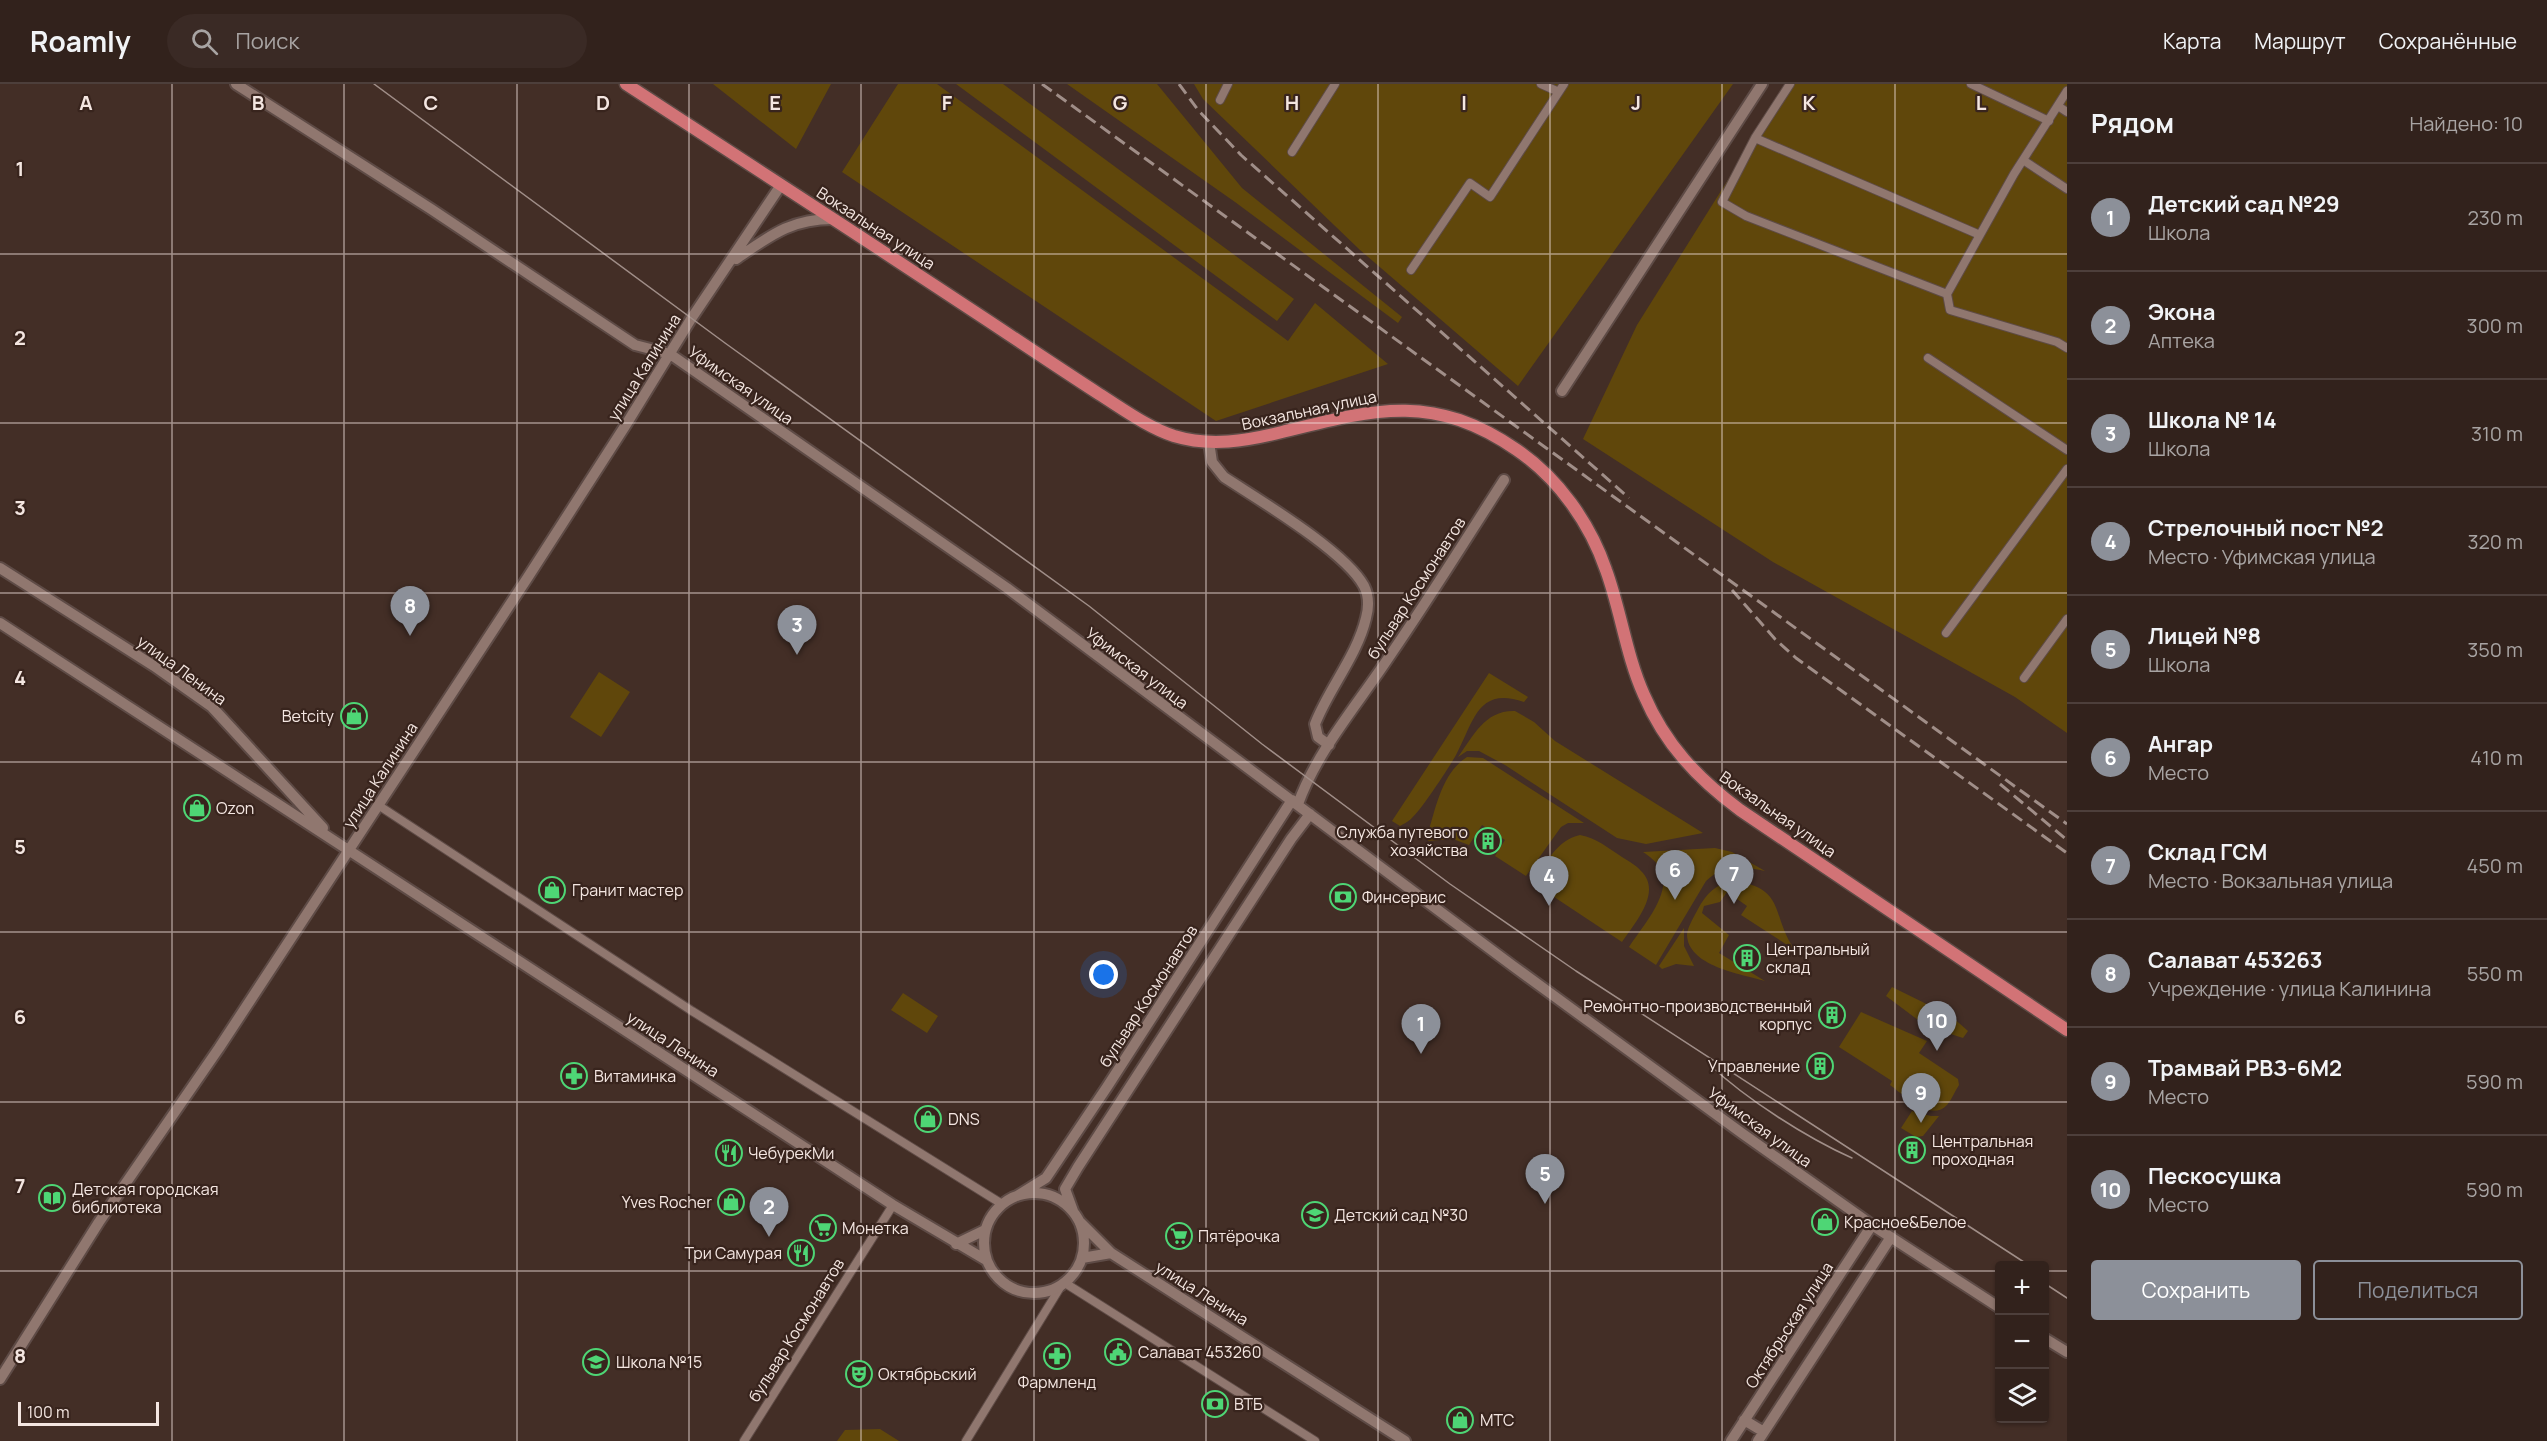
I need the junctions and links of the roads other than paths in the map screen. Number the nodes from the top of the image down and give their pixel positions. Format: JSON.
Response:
{"nodes":[{"id":1,"x":236,"y":84,"type":"edge"},
{"id":2,"x":626,"y":84,"type":"edge"},
{"id":3,"x":1228,"y":84,"type":"edge"},
{"id":4,"x":1335,"y":84,"type":"edge"},
{"id":5,"x":1541,"y":84,"type":"edge"},
{"id":6,"x":1564,"y":84,"type":"edge"},
{"id":7,"x":1762,"y":84,"type":"edge"},
{"id":8,"x":1790,"y":84,"type":"edge"},
{"id":9,"x":1971,"y":84,"type":"edge"},
{"id":10,"x":2067,"y":91,"type":"edge"},
{"id":11,"x":1559,"y":92,"type":"junction"},
{"id":12,"x":1220,"y":100,"type":"dead end"},
{"id":13,"x":2058,"y":106,"type":"junction"},
{"id":14,"x":2067,"y":112,"type":"edge"},
{"id":15,"x":2049,"y":121,"type":"junction"},
{"id":16,"x":1755,"y":138,"type":"junction"},
{"id":17,"x":1292,"y":152,"type":"dead end"},
{"id":18,"x":2023,"y":160,"type":"junction"},
{"id":19,"x":781,"y":185,"type":"junction"},
{"id":20,"x":2067,"y":189,"type":"edge"},
{"id":21,"x":833,"y":219,"type":"junction"},
{"id":22,"x":1980,"y":235,"type":"junction"},
{"id":23,"x":731,"y":262,"type":"junction"},
{"id":24,"x":1411,"y":270,"type":"dead end"},
{"id":25,"x":1947,"y":294,"type":"junction"},
{"id":26,"x":2067,"y":348,"type":"edge"},
{"id":27,"x":670,"y":354,"type":"junction"},
{"id":28,"x":1928,"y":358,"type":"dead end"},
{"id":29,"x":1562,"y":391,"type":"dead end"},
{"id":30,"x":1209,"y":442,"type":"junction"},
{"id":31,"x":2067,"y":450,"type":"edge"},
{"id":32,"x":2067,"y":469,"type":"edge"},
{"id":33,"x":1504,"y":480,"type":"dead end"},
{"id":34,"x":0,"y":568,"type":"edge"},
{"id":35,"x":2067,"y":619,"type":"edge"},
{"id":36,"x":0,"y":623,"type":"edge"},
{"id":37,"x":1946,"y":633,"type":"dead end"},
{"id":38,"x":2024,"y":678,"type":"dead end"},
{"id":39,"x":1329,"y":745,"type":"junction"},
{"id":40,"x":1295,"y":802,"type":"junction"},
{"id":41,"x":378,"y":805,"type":"junction"},
{"id":42,"x":1310,"y":814,"type":"junction"},
{"id":43,"x":349,"y":850,"type":"junction"},
{"id":44,"x":2067,"y":1030,"type":"edge"},
{"id":45,"x":1017,"y":1196,"type":"junction"},
{"id":46,"x":1002,"y":1204,"type":"junction"},
{"id":47,"x":893,"y":1205,"type":"junction"},
{"id":48,"x":1073,"y":1211,"type":"junction"},
{"id":49,"x":1079,"y":1221,"type":"junction"},
{"id":50,"x":1872,"y":1225,"type":"junction"},
{"id":51,"x":985,"y":1230,"type":"junction"},
{"id":52,"x":1891,"y":1237,"type":"junction"},
{"id":53,"x":956,"y":1244,"type":"junction"},
{"id":54,"x":1111,"y":1253,"type":"junction"},
{"id":55,"x":1082,"y":1258,"type":"junction"},
{"id":56,"x":986,"y":1260,"type":"junction"},
{"id":57,"x":1063,"y":1284,"type":"junction"},
{"id":58,"x":1995,"y":1305,"type":"edge"},
{"id":59,"x":2049,"y":1341,"type":"edge"},
{"id":60,"x":2067,"y":1352,"type":"edge"},
{"id":61,"x":0,"y":1379,"type":"edge"},
{"id":62,"x":1744,"y":1420,"type":"junction"},
{"id":63,"x":1761,"y":1437,"type":"edge"},
{"id":64,"x":744,"y":1441,"type":"edge"},
{"id":65,"x":966,"y":1441,"type":"edge"},
{"id":66,"x":1314,"y":1441,"type":"edge"},
{"id":67,"x":1406,"y":1441,"type":"edge"},
{"id":68,"x":1731,"y":1441,"type":"edge"}],
"edges":[{"from":1,"to":27,"type":"street","name":"Уфимская улица"},
{"from":2,"to":19,"type":"main road","name":"Вокзальная улица"},
{"from":3,"to":12,"type":"street"},
{"from":4,"to":17,"type":"street"},
{"from":5,"to":11,"type":"street"},
{"from":6,"to":11,"type":"street"},
{"from":7,"to":29,"type":"street"},
{"from":8,"to":16,"type":"street"},
{"from":9,"to":15,"type":"street"},
{"from":10,"to":13,"type":"street"},
{"from":11,"to":24,"type":"street"},
{"from":13,"to":14,"type":"street"},
{"from":13,"to":15,"type":"street"},
{"from":15,"to":18,"type":"street"},
{"from":16,"to":22,"type":"street"},
{"from":16,"to":25,"type":"street"},
{"from":18,"to":20,"type":"street"},
{"from":18,"to":22,"type":"street"},
{"from":19,"to":21,"type":"main road","name":"Вокзальная улица"},
{"from":19,"to":23,"type":"street","name":"улица Калинина"},
{"from":21,"to":23,"type":"street"},
{"from":21,"to":30,"type":"main road","name":"Вокзальная улица"},
{"from":22,"to":25,"type":"street"},
{"from":23,"to":27,"type":"street","name":"улица Калинина"},
{"from":25,"to":26,"type":"street"},
{"from":27,"to":40,"type":"street","name":"Уфимская улица"},
{"from":27,"to":41,"type":"street","name":"улица Калинина"},
{"from":28,"to":31,"type":"street"},
{"from":30,"to":39,"type":"street"},
{"from":30,"to":44,"type":"main road","name":"Вокзальная улица"},
{"from":32,"to":37,"type":"street"},
{"from":33,"to":39,"type":"street","name":"бульвар Космонавтов"},
{"from":34,"to":43,"type":"street","name":"улица Ленина"},
{"from":35,"to":38,"type":"street"},
{"from":36,"to":43,"type":"street","name":"улица Ленина"},
{"from":39,"to":40,"type":"street","name":"бульвар Космонавтов"},
{"from":40,"to":42,"type":"street","name":"Уфимская улица"},
{"from":40,"to":45,"type":"street","name":"бульвар Космонавтов"},
{"from":41,"to":43,"type":"street","name":"улица Калинина"},
{"from":41,"to":46,"type":"street"},
{"from":42,"to":48,"type":"street"},
{"from":42,"to":50,"type":"street","name":"Уфимская улица"},
{"from":43,"to":47,"type":"street","name":"улица Ленина"},
{"from":43,"to":61,"type":"street","name":"улица Калинина"},
{"from":45,"to":46,"type":"street","name":"улица Ленина"},
{"from":45,"to":48,"type":"street","name":"улица Ленина"},
{"from":46,"to":51,"type":"street","name":"улица Ленина"},
{"from":47,"to":53,"type":"street","name":"улица Ленина"},
{"from":47,"to":64,"type":"street","name":"бульвар Космонавтов"},
{"from":48,"to":49,"type":"street","name":"улица Ленина"},
{"from":49,"to":54,"type":"street","name":"улица Ленина"},
{"from":49,"to":55,"type":"street","name":"улица Ленина"},
{"from":50,"to":52,"type":"street","name":"Уфимская улица"},
{"from":50,"to":62,"type":"street","name":"Октябрьская улица"},
{"from":51,"to":53,"type":"street"},
{"from":51,"to":56,"type":"street"},
{"from":52,"to":58,"type":"street","name":"Уфимская улица"},
{"from":52,"to":63,"type":"street"},
{"from":53,"to":56,"type":"street","name":"улица Ленина"},
{"from":54,"to":55,"type":"street"},
{"from":54,"to":67,"type":"street","name":"улица Ленина"},
{"from":55,"to":57,"type":"street"},
{"from":56,"to":57,"type":"street"},
{"from":57,"to":65,"type":"street"},
{"from":57,"to":66,"type":"street"},
{"from":59,"to":60,"type":"street"},
{"from":62,"to":63,"type":"street"},
{"from":62,"to":68,"type":"street","name":"Октябрьская улица"}]}
